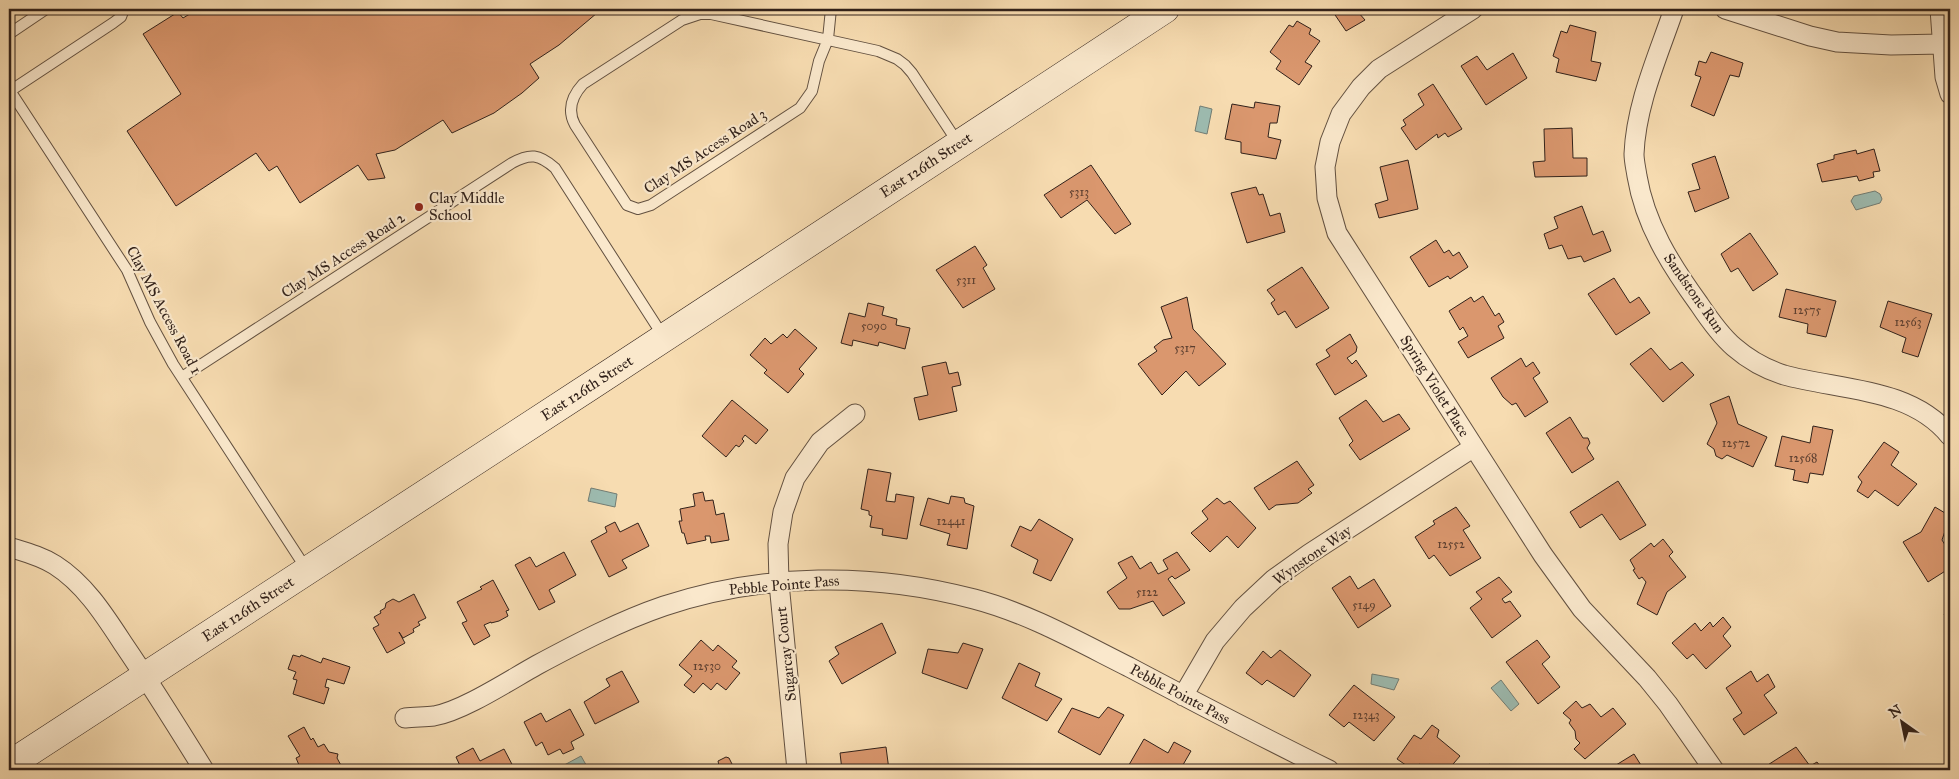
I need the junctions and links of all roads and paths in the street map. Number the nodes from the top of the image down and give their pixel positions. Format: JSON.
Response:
{"nodes":[{"id":1,"x":46,"y":9,"type":"edge"},
{"id":2,"x":124,"y":9,"type":"edge"},
{"id":3,"x":831,"y":9,"type":"edge"},
{"id":4,"x":1165,"y":9,"type":"edge"},
{"id":5,"x":1473,"y":9,"type":"edge"},
{"id":6,"x":1674,"y":9,"type":"edge"},
{"id":7,"x":1725,"y":9,"type":"edge"},
{"id":8,"x":1940,"y":9,"type":"edge"},
{"id":9,"x":9,"y":34,"type":"edge"},
{"id":10,"x":828,"y":39,"type":"junction"},
{"id":11,"x":1942,"y":44,"type":"junction"},
{"id":12,"x":9,"y":90,"type":"edge"},
{"id":13,"x":1950,"y":94,"type":"edge"},
{"id":14,"x":958,"y":144,"type":"junction"},
{"id":15,"x":664,"y":337,"type":"junction"},
{"id":16,"x":182,"y":377,"type":"junction"},
{"id":17,"x":855,"y":414,"type":"dead end"},
{"id":18,"x":1950,"y":436,"type":"edge"},
{"id":19,"x":1474,"y":447,"type":"junction"},
{"id":20,"x":9,"y":547,"type":"edge"},
{"id":21,"x":307,"y":571,"type":"junction"},
{"id":22,"x":779,"y":583,"type":"junction"},
{"id":23,"x":145,"y":676,"type":"junction"},
{"id":24,"x":1183,"y":696,"type":"junction"},
{"id":25,"x":405,"y":718,"type":"dead end"},
{"id":26,"x":9,"y":765,"type":"edge"},
{"id":27,"x":204,"y":770,"type":"edge"},
{"id":28,"x":798,"y":770,"type":"edge"},
{"id":29,"x":1329,"y":770,"type":"edge"},
{"id":30,"x":1714,"y":770,"type":"edge"}],
"edges":[{"from":1,"to":9,"type":"lane"},
{"from":2,"to":12,"type":"lane"},
{"from":3,"to":10,"type":"lane"},
{"from":4,"to":14,"type":"street","name":"East 126th Street"},
{"from":5,"to":19,"type":"street","name":"Spring Violet Place"},
{"from":6,"to":18,"type":"street","name":"Sandstone Run"},
{"from":7,"to":11,"type":"street"},
{"from":8,"to":11,"type":"street"},
{"from":10,"to":10,"type":"lane","name":"Clay MS Access Road 3"},
{"from":10,"to":14,"type":"lane","name":"Clay MS Access Road 3"},
{"from":11,"to":13,"type":"street"},
{"from":12,"to":16,"type":"lane","name":"Clay MS Access Road 1"},
{"from":14,"to":15,"type":"street","name":"East 126th Street"},
{"from":15,"to":16,"type":"lane","name":"Clay MS Access Road 2"},
{"from":15,"to":21,"type":"street","name":"East 126th Street"},
{"from":16,"to":21,"type":"lane","name":"Clay MS Access Road 1"},
{"from":17,"to":22,"type":"street","name":"Sugarcay Court"},
{"from":19,"to":24,"type":"street","name":"Wynstone Way"},
{"from":19,"to":30,"type":"street","name":"Spring Violet Place"},
{"from":20,"to":23,"type":"street"},
{"from":21,"to":23,"type":"street","name":"East 126th Street"},
{"from":22,"to":24,"type":"street","name":"Pebble Pointe Pass"},
{"from":22,"to":25,"type":"street","name":"Pebble Pointe Pass"},
{"from":22,"to":28,"type":"street","name":"Sugarcay Court"},
{"from":23,"to":26,"type":"street","name":"East 126th Street"},
{"from":23,"to":27,"type":"street"},
{"from":24,"to":29,"type":"street","name":"Pebble Pointe Pass"}]}
